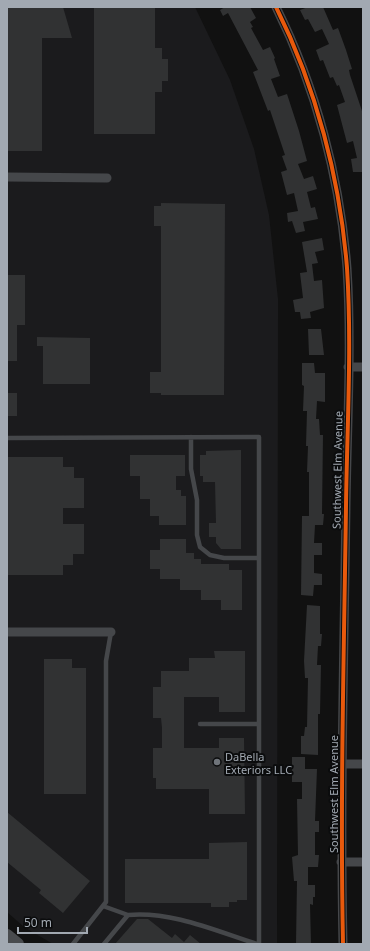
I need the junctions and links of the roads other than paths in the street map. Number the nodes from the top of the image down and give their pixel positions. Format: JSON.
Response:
{"nodes":[{"id":1,"x":276,"y":7,"type":"edge"},
{"id":2,"x":7,"y":177,"type":"edge"},
{"id":3,"x":107,"y":178,"type":"dead end"},
{"id":4,"x":348,"y":367,"type":"junction"},
{"id":5,"x":363,"y":367,"type":"edge"},
{"id":6,"x":191,"y":437,"type":"junction"},
{"id":7,"x":7,"y":438,"type":"edge"},
{"id":8,"x":259,"y":558,"type":"junction"},
{"id":9,"x":7,"y":632,"type":"edge"},
{"id":10,"x":112,"y":632,"type":"joint"},
{"id":11,"x":200,"y":724,"type":"dead end"},
{"id":12,"x":259,"y":724,"type":"junction"},
{"id":13,"x":341,"y":764,"type":"junction"},
{"id":14,"x":363,"y":764,"type":"edge"},
{"id":15,"x":341,"y":862,"type":"junction"},
{"id":16,"x":363,"y":862,"type":"edge"},
{"id":17,"x":103,"y":906,"type":"junction"},
{"id":18,"x":128,"y":915,"type":"junction"},
{"id":19,"x":7,"y":935,"type":"edge"},
{"id":20,"x":18,"y":944,"type":"edge"},
{"id":21,"x":73,"y":944,"type":"edge"},
{"id":22,"x":104,"y":944,"type":"edge"},
{"id":23,"x":258,"y":944,"type":"edge"},
{"id":24,"x":343,"y":944,"type":"edge"}],
"edges":[{"from":1,"to":4,"type":"street","name":"Southwest Elm Avenue"},
{"from":2,"to":3,"type":"street"},
{"from":4,"to":5,"type":"street"},
{"from":4,"to":13,"type":"street","name":"Southwest Elm Avenue"},
{"from":6,"to":7,"type":"lane"},
{"from":6,"to":8,"type":"lane"},
{"from":6,"to":8,"type":"lane"},
{"from":8,"to":12,"type":"lane"},
{"from":9,"to":10,"type":"street"},
{"from":10,"to":17,"type":"lane"},
{"from":11,"to":12,"type":"lane"},
{"from":12,"to":23,"type":"lane"},
{"from":13,"to":14,"type":"street"},
{"from":13,"to":15,"type":"street","name":"Southwest Elm Avenue"},
{"from":15,"to":16,"type":"street"},
{"from":15,"to":24,"type":"street","name":"Southwest Elm Avenue"},
{"from":17,"to":18,"type":"lane"},
{"from":17,"to":21,"type":"lane"},
{"from":18,"to":22,"type":"lane"},
{"from":18,"to":23,"type":"lane"},
{"from":19,"to":20,"type":"main road"}]}
